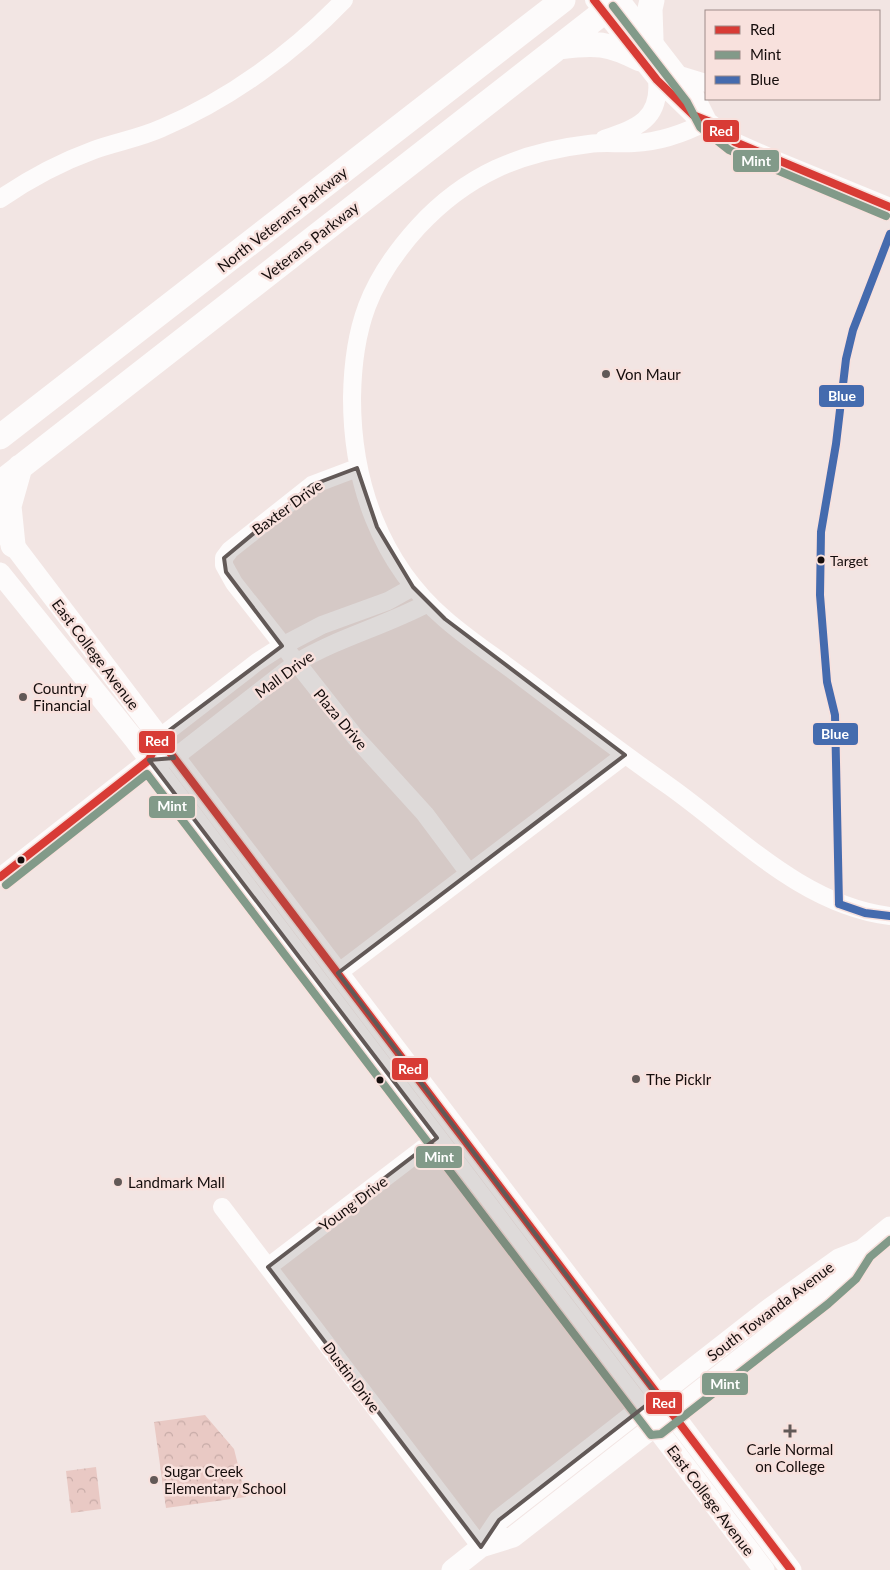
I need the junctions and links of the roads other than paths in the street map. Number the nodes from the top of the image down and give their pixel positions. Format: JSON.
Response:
{"nodes":[{"id":1,"x":344,"y":0,"type":"edge"},
{"id":2,"x":563,"y":0,"type":"edge"},
{"id":3,"x":652,"y":0,"type":"edge"},
{"id":4,"x":610,"y":3,"type":"edge"},
{"id":5,"x":539,"y":11,"type":"edge"},
{"id":6,"x":560,"y":46,"type":"junction"},
{"id":7,"x":646,"y":49,"type":"junction"},
{"id":8,"x":680,"y":75,"type":"junction"},
{"id":9,"x":657,"y":80,"type":"junction"},
{"id":10,"x":705,"y":83,"type":"edge"},
{"id":11,"x":708,"y":121,"type":"junction"},
{"id":12,"x":592,"y":144,"type":"junction"},
{"id":13,"x":0,"y":199,"type":"edge"},
{"id":14,"x":890,"y":207,"type":"edge"},
{"id":15,"x":0,"y":437,"type":"edge"},
{"id":16,"x":20,"y":467,"type":"junction"},
{"id":17,"x":357,"y":468,"type":"junction"},
{"id":18,"x":0,"y":483,"type":"edge"},
{"id":19,"x":7,"y":536,"type":"edge"},
{"id":20,"x":224,"y":558,"type":"joint"},
{"id":21,"x":0,"y":573,"type":"edge"},
{"id":22,"x":413,"y":587,"type":"junction"},
{"id":23,"x":428,"y":603,"type":"junction"},
{"id":24,"x":282,"y":646,"type":"junction"},
{"id":25,"x":296,"y":663,"type":"junction"},
{"id":26,"x":159,"y":738,"type":"junction"},
{"id":27,"x":624,"y":755,"type":"junction"},
{"id":28,"x":174,"y":758,"type":"junction"},
{"id":29,"x":149,"y":760,"type":"junction"},
{"id":30,"x":468,"y":873,"type":"junction"},
{"id":31,"x":0,"y":877,"type":"edge"},
{"id":32,"x":889,"y":919,"type":"edge"},
{"id":33,"x":338,"y":973,"type":"junction"},
{"id":34,"x":308,"y":974,"type":"junction"},
{"id":35,"x":401,"y":1055,"type":"junction"},
{"id":36,"x":437,"y":1138,"type":"junction"},
{"id":37,"x":222,"y":1206,"type":"dead end"},
{"id":38,"x":890,"y":1227,"type":"edge"},
{"id":39,"x":862,"y":1250,"type":"junction"},
{"id":40,"x":268,"y":1267,"type":"junction"},
{"id":41,"x":650,"y":1402,"type":"junction"},
{"id":42,"x":663,"y":1420,"type":"junction"},
{"id":43,"x":481,"y":1547,"type":"junction"},
{"id":44,"x":452,"y":1570,"type":"edge"},
{"id":45,"x":764,"y":1570,"type":"edge"},
{"id":46,"x":791,"y":1570,"type":"edge"}],
"edges":[{"from":1,"to":13,"type":"street"},
{"from":2,"to":5,"type":"highway","name":"North Veterans Parkway"},
{"from":3,"to":7,"type":"highway"},
{"from":4,"to":6,"type":"highway","name":"Veterans Parkway"},
{"from":4,"to":7,"type":"street"},
{"from":5,"to":15,"type":"highway","name":"North Veterans Parkway"},
{"from":6,"to":7,"type":"highway"},
{"from":6,"to":16,"type":"highway","name":"Veterans Parkway"},
{"from":7,"to":8,"type":"street"},
{"from":7,"to":9,"type":"street"},
{"from":8,"to":10,"type":"street"},
{"from":8,"to":11,"type":"street"},
{"from":9,"to":11,"type":"street"},
{"from":9,"to":12,"type":"street"},
{"from":11,"to":12,"type":"street"},
{"from":11,"to":14,"type":"street"},
{"from":12,"to":17,"type":"street"},
{"from":16,"to":18,"type":"highway","name":"Veterans Parkway"},
{"from":16,"to":19,"type":"highway"},
{"from":17,"to":20,"type":"street","name":"Baxter Drive"},
{"from":17,"to":22,"type":"street"},
{"from":19,"to":26,"type":"main road","name":"East College Avenue"},
{"from":20,"to":24,"type":"street","name":"Plaza Drive"},
{"from":21,"to":29,"type":"main road","name":"East College Avenue"},
{"from":22,"to":23,"type":"street"},
{"from":22,"to":24,"type":"street","name":"Mall Drive"},
{"from":23,"to":25,"type":"street","name":"Mall Drive"},
{"from":23,"to":27,"type":"street"},
{"from":24,"to":25,"type":"street","name":"Plaza Drive"},
{"from":24,"to":26,"type":"street","name":"Mall Drive"},
{"from":25,"to":28,"type":"street","name":"Mall Drive"},
{"from":25,"to":30,"type":"street","name":"Plaza Drive"},
{"from":26,"to":28,"type":"main road","name":"East College Avenue"},
{"from":26,"to":29,"type":"street"},
{"from":27,"to":30,"type":"street"},
{"from":27,"to":32,"type":"street"},
{"from":28,"to":29,"type":"street"},
{"from":28,"to":33,"type":"main road","name":"East College Avenue"},
{"from":29,"to":31,"type":"street"},
{"from":29,"to":34,"type":"main road","name":"East College Avenue"},
{"from":30,"to":33,"type":"street"},
{"from":33,"to":35,"type":"main road","name":"East College Avenue"},
{"from":34,"to":35,"type":"main road"},
{"from":34,"to":36,"type":"main road","name":"East College Avenue"},
{"from":35,"to":41,"type":"main road","name":"East College Avenue"},
{"from":36,"to":40,"type":"street","name":"Young Drive"},
{"from":36,"to":41,"type":"main road","name":"East College Avenue"},
{"from":37,"to":40,"type":"street","name":"Dustin Drive"},
{"from":38,"to":39,"type":"main road","name":"South Towanda Avenue"},
{"from":39,"to":41,"type":"main road","name":"South Towanda Avenue"},
{"from":39,"to":42,"type":"main road","name":"South Towanda Avenue"},
{"from":40,"to":43,"type":"street","name":"Dustin Drive"},
{"from":41,"to":42,"type":"main road","name":"East College Avenue"},
{"from":41,"to":43,"type":"main road","name":"South Towanda Avenue"},
{"from":42,"to":43,"type":"main road","name":"South Towanda Avenue"},
{"from":42,"to":45,"type":"main road","name":"East College Avenue"},
{"from":42,"to":46,"type":"main road","name":"East College Avenue"},
{"from":43,"to":44,"type":"main road"}]}
